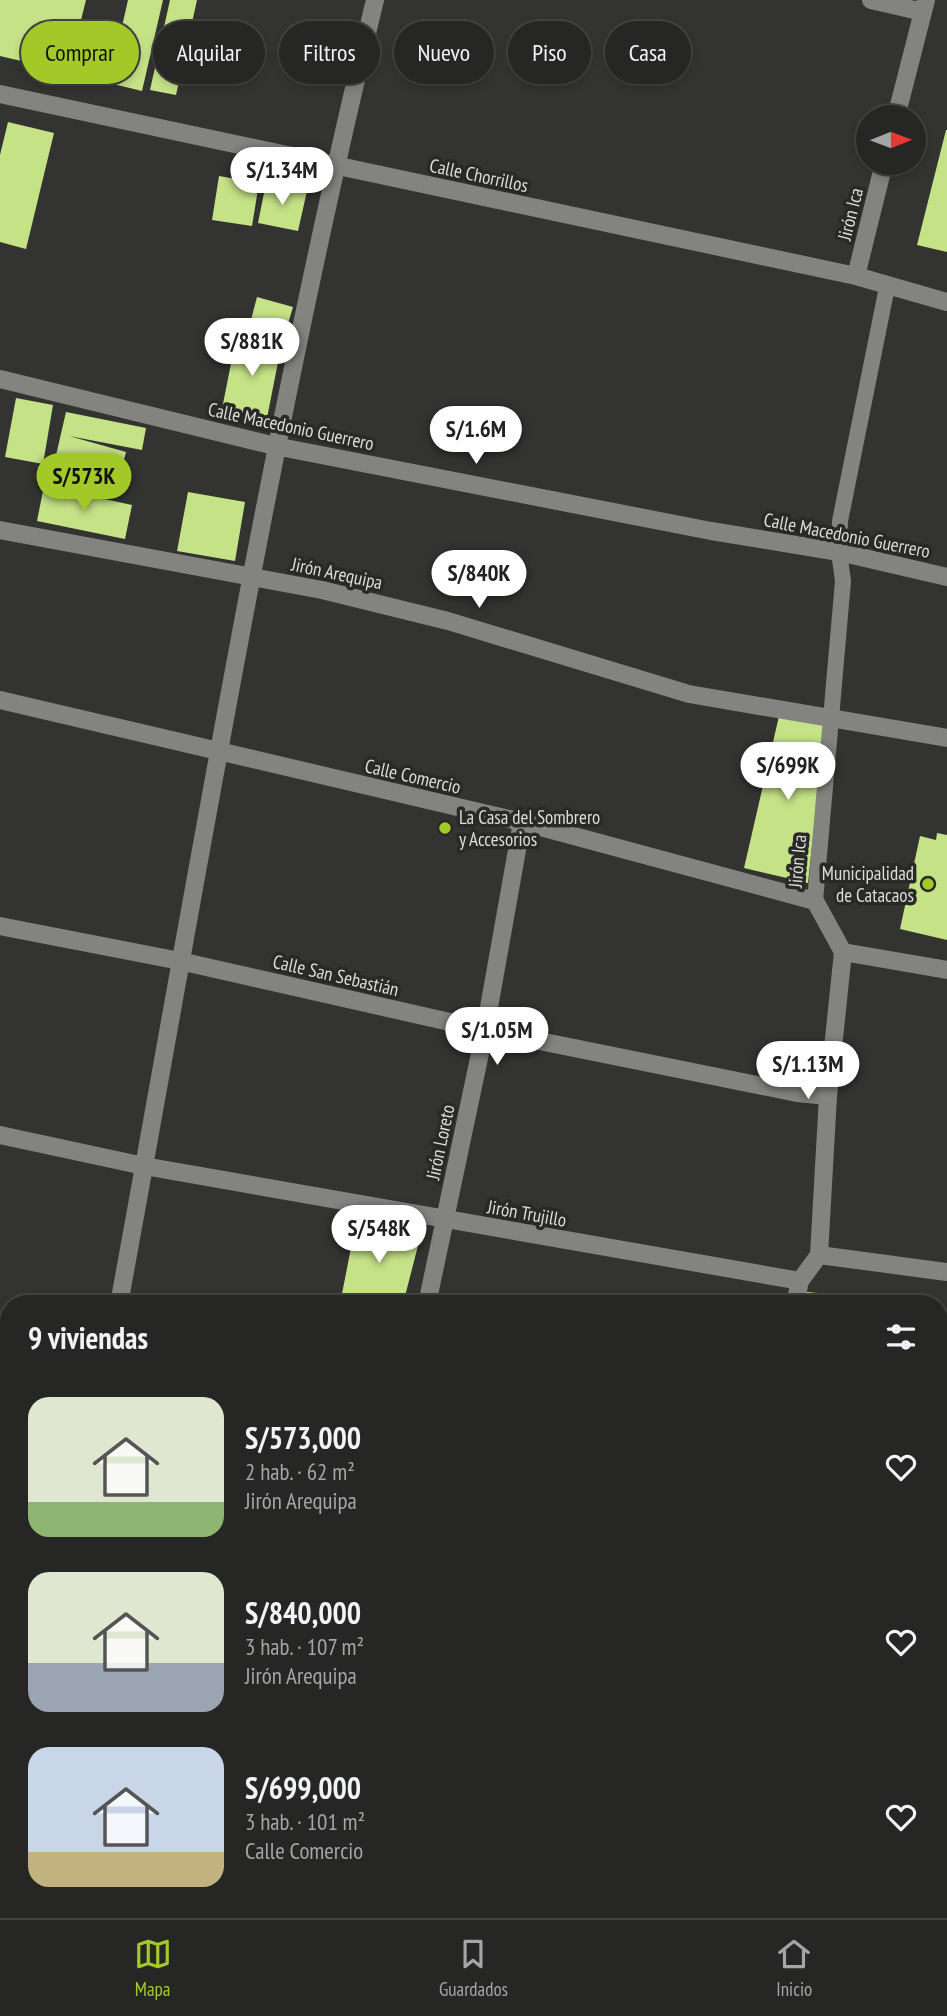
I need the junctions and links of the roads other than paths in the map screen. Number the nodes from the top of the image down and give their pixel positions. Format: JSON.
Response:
{"nodes":[{"id":1,"x":375,"y":0,"type":"edge"},
{"id":2,"x":871,"y":0,"type":"edge"},
{"id":3,"x":924,"y":6,"type":"edge"},
{"id":4,"x":0,"y":94,"type":"edge"},
{"id":5,"x":899,"y":105,"type":"edge"},
{"id":6,"x":334,"y":166,"type":"junction"},
{"id":7,"x":881,"y":175,"type":"edge"},
{"id":8,"x":856,"y":276,"type":"junction"},
{"id":9,"x":887,"y":287,"type":"junction"},
{"id":10,"x":947,"y":302,"type":"edge"},
{"id":11,"x":0,"y":379,"type":"edge"},
{"id":12,"x":275,"y":446,"type":"junction"},
{"id":13,"x":0,"y":530,"type":"edge"},
{"id":14,"x":839,"y":552,"type":"junction"},
{"id":15,"x":947,"y":576,"type":"edge"},
{"id":16,"x":250,"y":577,"type":"junction"},
{"id":17,"x":0,"y":700,"type":"edge"},
{"id":18,"x":832,"y":719,"type":"junction"},
{"id":19,"x":947,"y":738,"type":"edge"},
{"id":20,"x":218,"y":753,"type":"junction"},
{"id":21,"x":522,"y":822,"type":"junction"},
{"id":22,"x":815,"y":901,"type":"junction"},
{"id":23,"x":0,"y":926,"type":"edge"},
{"id":24,"x":843,"y":952,"type":"junction"},
{"id":25,"x":180,"y":961,"type":"junction"},
{"id":26,"x":947,"y":970,"type":"edge"},
{"id":27,"x":485,"y":1030,"type":"junction"},
{"id":28,"x":828,"y":1096,"type":"junction"},
{"id":29,"x":0,"y":1135,"type":"edge"},
{"id":30,"x":144,"y":1166,"type":"junction"},
{"id":31,"x":445,"y":1221,"type":"junction"},
{"id":32,"x":818,"y":1255,"type":"junction"},
{"id":33,"x":947,"y":1272,"type":"edge"},
{"id":34,"x":800,"y":1281,"type":"junction"},
{"id":35,"x":121,"y":1295,"type":"edge"},
{"id":36,"x":429,"y":1295,"type":"edge"},
{"id":37,"x":797,"y":1295,"type":"edge"}],
"edges":[{"from":1,"to":6,"type":"street"},
{"from":2,"to":3,"type":"street"},
{"from":3,"to":5,"type":"street"},
{"from":4,"to":6,"type":"street","name":"Calle Chorrillos"},
{"from":6,"to":8,"type":"street","name":"Calle Chorrillos"},
{"from":6,"to":12,"type":"street"},
{"from":7,"to":8,"type":"street","name":"Jirón Ica"},
{"from":8,"to":9,"type":"street","name":"Calle Chorrillos"},
{"from":9,"to":10,"type":"street","name":"Calle Chorrillos"},
{"from":9,"to":14,"type":"lane","name":"Jirón Ica"},
{"from":11,"to":12,"type":"street","name":"Calle Macedonio Guerrero"},
{"from":12,"to":14,"type":"street","name":"Calle Macedonio Guerrero"},
{"from":12,"to":16,"type":"street"},
{"from":13,"to":16,"type":"street","name":"Jirón Arequipa"},
{"from":14,"to":15,"type":"street","name":"Calle Macedonio Guerrero"},
{"from":14,"to":18,"type":"lane","name":"Jirón Ica"},
{"from":16,"to":18,"type":"street","name":"Jirón Arequipa"},
{"from":16,"to":20,"type":"street"},
{"from":17,"to":20,"type":"street","name":"Calle Comercio"},
{"from":18,"to":19,"type":"street","name":"Jirón Arequipa"},
{"from":18,"to":22,"type":"lane","name":"Jirón Ica"},
{"from":20,"to":21,"type":"street","name":"Calle Comercio"},
{"from":20,"to":25,"type":"street"},
{"from":21,"to":22,"type":"street","name":"Calle Comercio"},
{"from":21,"to":27,"type":"street","name":"Jirón Loreto"},
{"from":22,"to":24,"type":"street","name":"Jirón Ica"},
{"from":23,"to":25,"type":"street","name":"Calle San Sebastián"},
{"from":24,"to":26,"type":"street"},
{"from":24,"to":28,"type":"street"},
{"from":25,"to":27,"type":"street","name":"Calle San Sebastián"},
{"from":25,"to":30,"type":"street"},
{"from":27,"to":28,"type":"street","name":"Calle San Sebastián"},
{"from":27,"to":31,"type":"street","name":"Jirón Loreto"},
{"from":28,"to":32,"type":"street"},
{"from":29,"to":30,"type":"street","name":"Jirón Trujillo"},
{"from":30,"to":31,"type":"street","name":"Jirón Trujillo"},
{"from":30,"to":35,"type":"street"},
{"from":31,"to":34,"type":"street","name":"Jirón Trujillo"},
{"from":31,"to":36,"type":"street","name":"Jirón Loreto"},
{"from":32,"to":33,"type":"street"},
{"from":32,"to":34,"type":"street"},
{"from":34,"to":37,"type":"street"}]}
